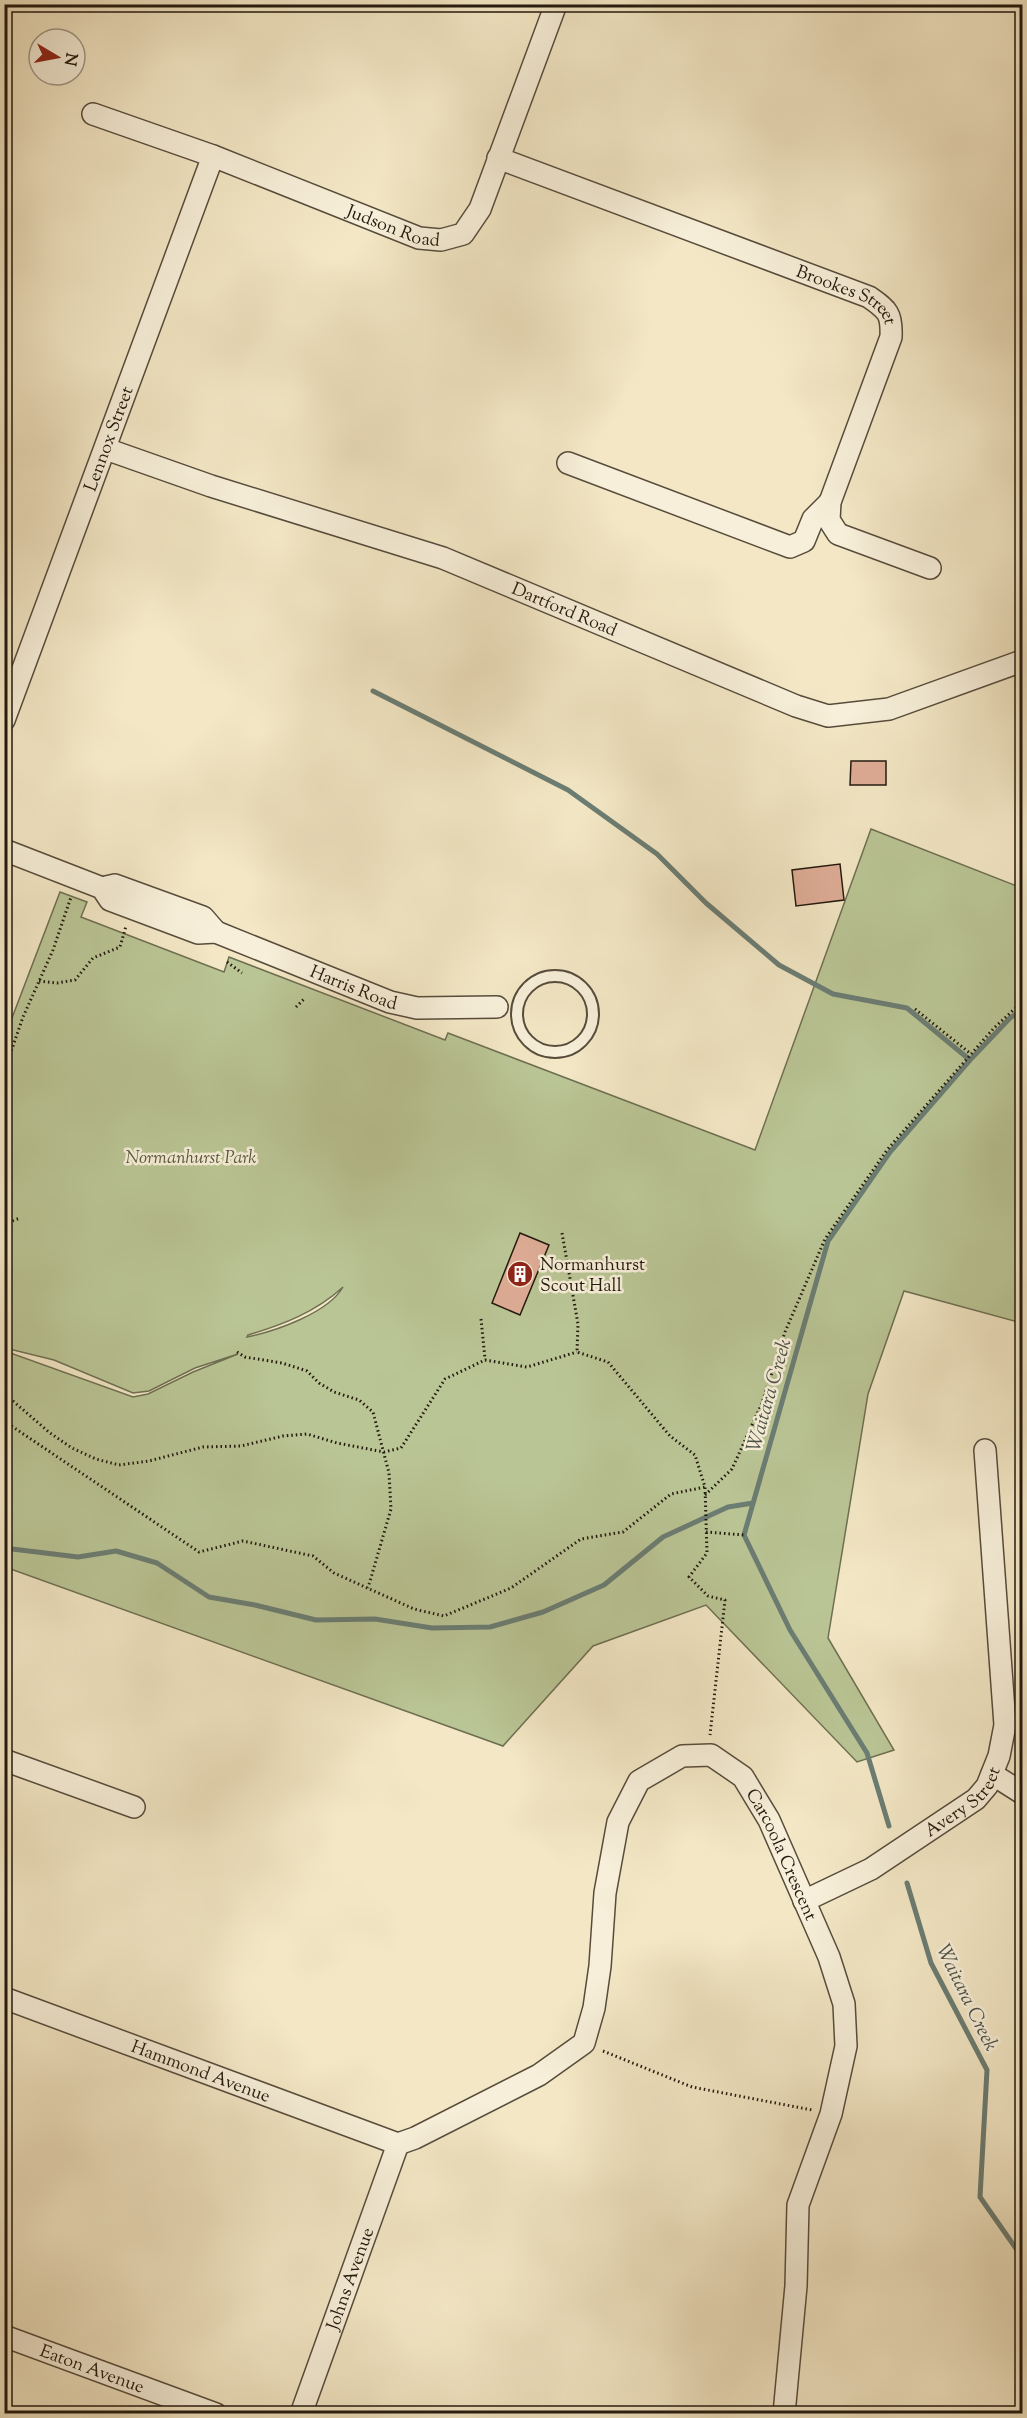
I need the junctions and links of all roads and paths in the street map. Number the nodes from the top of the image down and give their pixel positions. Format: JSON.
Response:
{"nodes":[{"id":1,"x":556,"y":4,"type":"edge"},
{"id":2,"x":93,"y":114,"type":"dead end"},
{"id":3,"x":213,"y":156,"type":"junction"},
{"id":4,"x":498,"y":158,"type":"junction"},
{"id":5,"x":106,"y":449,"type":"junction"},
{"id":6,"x":568,"y":463,"type":"dead end"},
{"id":7,"x":830,"y":502,"type":"junction"},
{"id":8,"x":930,"y":568,"type":"dead end"},
{"id":9,"x":1023,"y":662,"type":"edge"},
{"id":10,"x":4,"y":720,"type":"edge"},
{"id":11,"x":4,"y":850,"type":"edge"},
{"id":12,"x":77,"y":878,"type":"junction"},
{"id":13,"x":102,"y":888,"type":"junction"},
{"id":14,"x":130,"y":906,"type":"junction"},
{"id":15,"x":216,"y":932,"type":"junction"},
{"id":16,"x":227,"y":962,"type":"dead end"},
{"id":17,"x":242,"y":973,"type":"dead end"},
{"id":18,"x":39,"y":981,"type":"junction"},
{"id":19,"x":305,"y":998,"type":"dead end"},
{"id":20,"x":1023,"y":1002,"type":"edge"},
{"id":21,"x":296,"y":1007,"type":"dead end"},
{"id":22,"x":507,"y":1007,"type":"junction"},
{"id":23,"x":915,"y":1010,"type":"dead end"},
{"id":24,"x":971,"y":1054,"type":"junction"},
{"id":25,"x":4,"y":1072,"type":"edge"},
{"id":26,"x":20,"y":1218,"type":"dead end"},
{"id":27,"x":4,"y":1224,"type":"edge"},
{"id":28,"x":562,"y":1233,"type":"dead end"},
{"id":29,"x":482,"y":1319,"type":"dead end"},
{"id":30,"x":237,"y":1352,"type":"dead end"},
{"id":31,"x":577,"y":1352,"type":"junction"},
{"id":32,"x":485,"y":1360,"type":"junction"},
{"id":33,"x":4,"y":1388,"type":"edge"},
{"id":34,"x":6,"y":1395,"type":"junction"},
{"id":35,"x":4,"y":1408,"type":"edge"},
{"id":36,"x":4,"y":1421,"type":"edge"},
{"id":37,"x":985,"y":1450,"type":"dead end"},
{"id":38,"x":384,"y":1452,"type":"junction"},
{"id":39,"x":705,"y":1487,"type":"junction"},
{"id":40,"x":705,"y":1495,"type":"junction"},
{"id":41,"x":706,"y":1532,"type":"junction"},
{"id":42,"x":744,"y":1534,"type":"dead end"},
{"id":43,"x":368,"y":1588,"type":"junction"},
{"id":44,"x":709,"y":1740,"type":"dead end"},
{"id":45,"x":4,"y":1760,"type":"edge"},
{"id":46,"x":992,"y":1774,"type":"junction"},
{"id":47,"x":1023,"y":1793,"type":"edge"},
{"id":48,"x":134,"y":1807,"type":"dead end"},
{"id":49,"x":804,"y":1901,"type":"junction"},
{"id":50,"x":4,"y":1998,"type":"edge"},
{"id":51,"x":621,"y":2058,"type":"dead end"},
{"id":52,"x":831,"y":2114,"type":"junction"},
{"id":53,"x":399,"y":2144,"type":"junction"},
{"id":54,"x":4,"y":2336,"type":"edge"},
{"id":55,"x":216,"y":2414,"type":"edge"},
{"id":56,"x":301,"y":2414,"type":"edge"},
{"id":57,"x":784,"y":2414,"type":"edge"}],
"edges":[{"from":1,"to":4,"type":"street","name":"Judson Road"},
{"from":2,"to":3,"type":"street","name":"Judson Road"},
{"from":3,"to":4,"type":"street","name":"Judson Road"},
{"from":3,"to":5,"type":"street","name":"Lennox Street"},
{"from":4,"to":7,"type":"street","name":"Brookes Street"},
{"from":5,"to":9,"type":"street","name":"Dartford Road"},
{"from":5,"to":10,"type":"street","name":"Lennox Street"},
{"from":6,"to":7,"type":"street"},
{"from":7,"to":8,"type":"street"},
{"from":11,"to":12,"type":"street","name":"Harris Road"},
{"from":12,"to":13,"type":"street","name":"Harris Road"},
{"from":12,"to":18,"type":"path"},
{"from":13,"to":14,"type":"street","name":"Harris Road"},
{"from":13,"to":15,"type":"street","name":"Harris Road"},
{"from":14,"to":15,"type":"street","name":"Harris Road"},
{"from":14,"to":18,"type":"path"},
{"from":15,"to":22,"type":"street","name":"Harris Road"},
{"from":16,"to":17,"type":"path"},
{"from":18,"to":25,"type":"path"},
{"from":19,"to":21,"type":"path"},
{"from":20,"to":24,"type":"path"},
{"from":22,"to":22,"type":"lane"},
{"from":23,"to":24,"type":"path"},
{"from":24,"to":40,"type":"path"},
{"from":26,"to":27,"type":"path"},
{"from":28,"to":31,"type":"path"},
{"from":29,"to":32,"type":"path"},
{"from":30,"to":38,"type":"path"},
{"from":31,"to":32,"type":"path"},
{"from":31,"to":39,"type":"path"},
{"from":32,"to":38,"type":"path"},
{"from":33,"to":34,"type":"path"},
{"from":34,"to":35,"type":"path"},
{"from":34,"to":38,"type":"path"},
{"from":36,"to":43,"type":"path"},
{"from":37,"to":46,"type":"street","name":"Avery Street"},
{"from":38,"to":43,"type":"path"},
{"from":39,"to":40,"type":"path"},
{"from":39,"to":43,"type":"path"},
{"from":40,"to":41,"type":"path"},
{"from":41,"to":42,"type":"path"},
{"from":41,"to":44,"type":"path"},
{"from":45,"to":48,"type":"street"},
{"from":46,"to":47,"type":"street"},
{"from":46,"to":49,"type":"street","name":"Avery Street"},
{"from":49,"to":52,"type":"street","name":"Carcoola Crescent"},
{"from":49,"to":53,"type":"street","name":"Carcoola Crescent"},
{"from":50,"to":53,"type":"street","name":"Hammond Avenue"},
{"from":51,"to":52,"type":"path"},
{"from":52,"to":57,"type":"street","name":"Carcoola Crescent"},
{"from":53,"to":56,"type":"street","name":"Johns Avenue"},
{"from":54,"to":55,"type":"street","name":"Eaton Avenue"}]}
